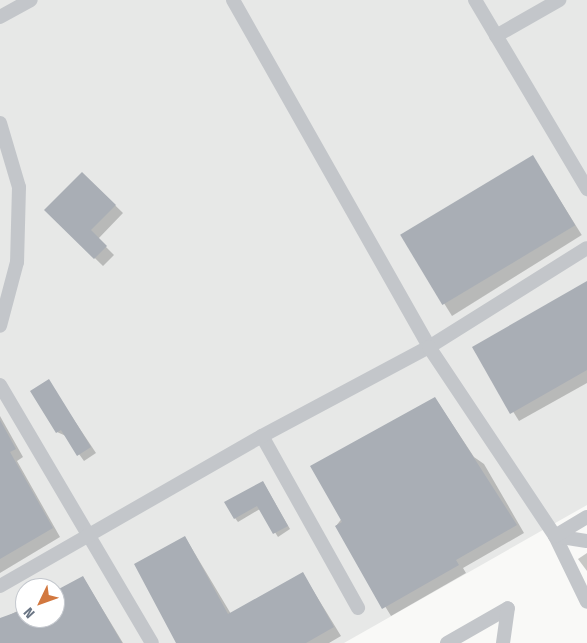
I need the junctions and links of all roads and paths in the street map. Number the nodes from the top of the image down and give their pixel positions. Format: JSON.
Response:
{"nodes":[{"id":1,"x":233,"y":0,"type":"edge"},
{"id":2,"x":475,"y":0,"type":"edge"},
{"id":3,"x":559,"y":0,"type":"edge"},
{"id":4,"x":23,"y":2,"type":"edge"},
{"id":5,"x":0,"y":17,"type":"edge"},
{"id":6,"x":496,"y":36,"type":"junction"},
{"id":7,"x":0,"y":123,"type":"edge"},
{"id":8,"x":587,"y":189,"type":"edge"},
{"id":9,"x":587,"y":248,"type":"edge"},
{"id":10,"x":0,"y":326,"type":"edge"},
{"id":11,"x":429,"y":348,"type":"junction"},
{"id":12,"x":0,"y":385,"type":"edge"},
{"id":13,"x":262,"y":436,"type":"junction"},
{"id":14,"x":587,"y":517,"type":"edge"},
{"id":15,"x":92,"y":536,"type":"junction"},
{"id":16,"x":554,"y":536,"type":"junction"},
{"id":17,"x":587,"y":541,"type":"edge"},
{"id":18,"x":0,"y":586,"type":"edge"},
{"id":19,"x":584,"y":587,"type":"edge"},
{"id":20,"x":587,"y":602,"type":"edge"},
{"id":21,"x":358,"y":608,"type":"dead end"},
{"id":22,"x":152,"y":643,"type":"edge"},
{"id":23,"x":447,"y":643,"type":"edge"},
{"id":24,"x":503,"y":643,"type":"edge"}],
"edges":[{"from":1,"to":11,"type":"street"},
{"from":2,"to":6,"type":"street"},
{"from":3,"to":6,"type":"street"},
{"from":4,"to":5,"type":"street"},
{"from":6,"to":8,"type":"street"},
{"from":7,"to":10,"type":"street"},
{"from":9,"to":11,"type":"street"},
{"from":11,"to":13,"type":"street"},
{"from":11,"to":16,"type":"street"},
{"from":12,"to":15,"type":"street"},
{"from":13,"to":15,"type":"street"},
{"from":13,"to":21,"type":"street"},
{"from":14,"to":16,"type":"street"},
{"from":15,"to":18,"type":"street"},
{"from":15,"to":22,"type":"street"},
{"from":16,"to":17,"type":"street"},
{"from":16,"to":19,"type":"street"},
{"from":19,"to":20,"type":"street"},
{"from":23,"to":24,"type":"street"}]}
